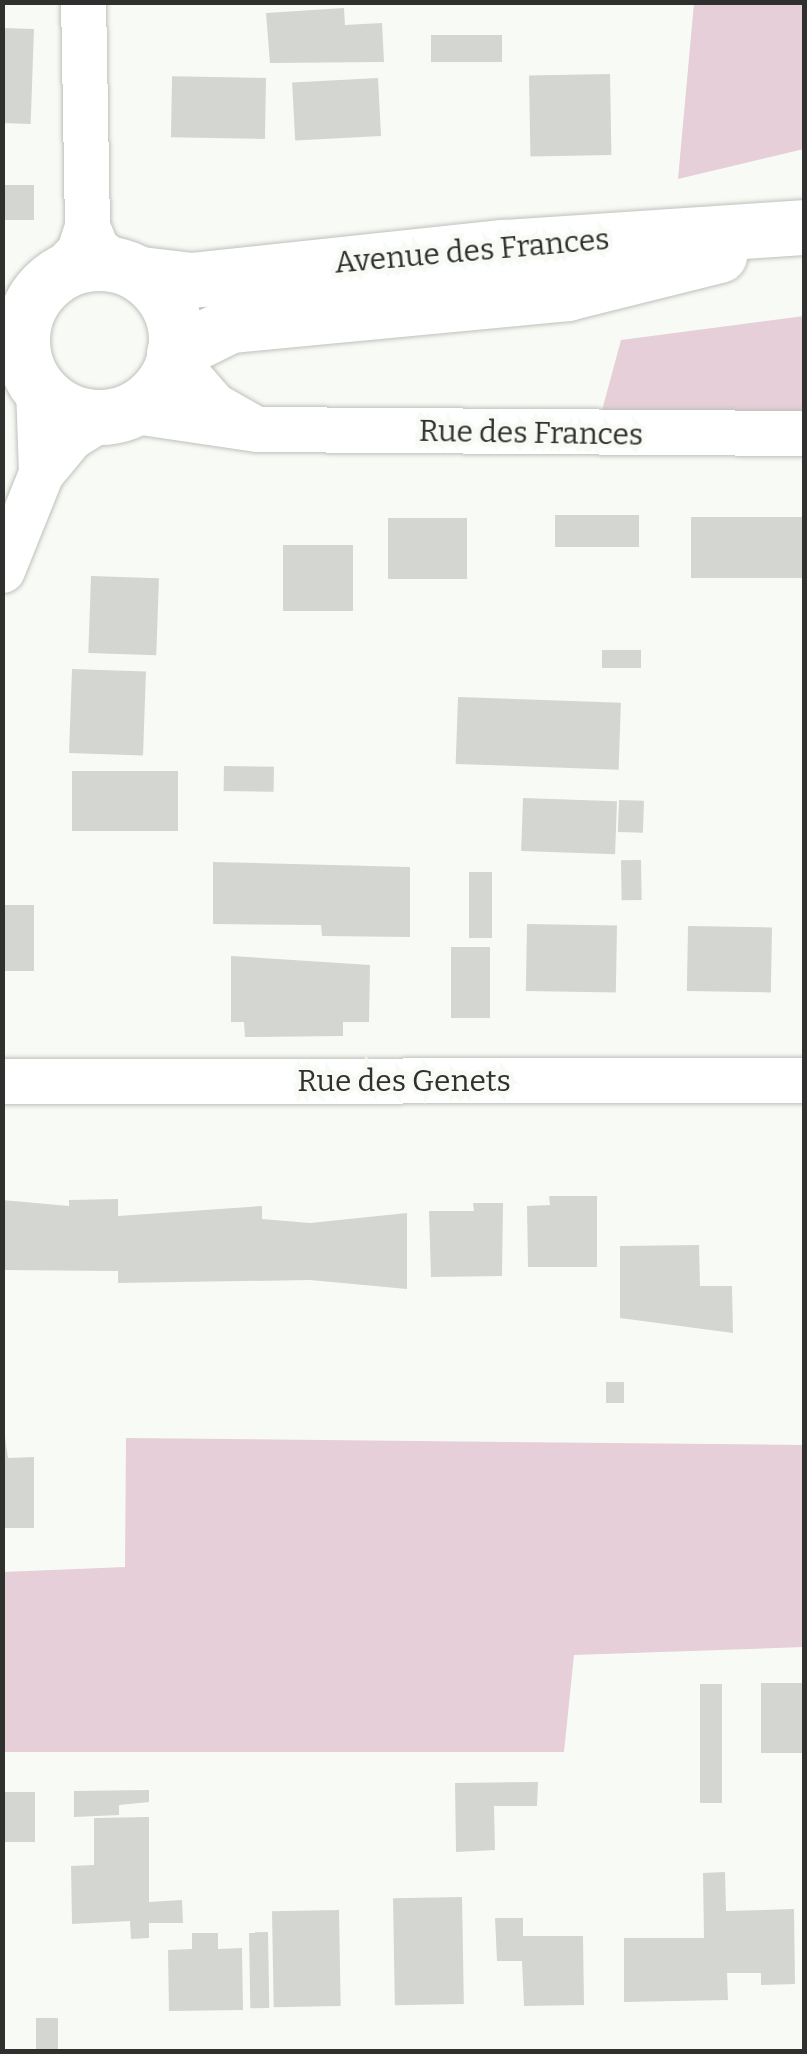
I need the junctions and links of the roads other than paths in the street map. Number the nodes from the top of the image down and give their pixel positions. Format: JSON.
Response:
{"nodes":[{"id":1,"x":83,"y":2,"type":"edge"},
{"id":2,"x":804,"y":230,"type":"edge"},
{"id":3,"x":114,"y":255,"type":"junction"},
{"id":4,"x":34,"y":286,"type":"edge"},
{"id":5,"x":174,"y":355,"type":"junction"},
{"id":6,"x":22,"y":371,"type":"edge"},
{"id":7,"x":116,"y":413,"type":"junction"},
{"id":8,"x":257,"y":429,"type":"junction"},
{"id":9,"x":804,"y":433,"type":"edge"},
{"id":10,"x":28,"y":473,"type":"edge"},
{"id":11,"x":2,"y":570,"type":"edge"},
{"id":12,"x":804,"y":1080,"type":"edge"},
{"id":13,"x":2,"y":1082,"type":"edge"}],
"edges":[{"from":1,"to":3,"type":"street"},
{"from":2,"to":3,"type":"main road","name":"Avenue des Frances"},
{"from":2,"to":5,"type":"main road","name":"Avenue des Frances"},
{"from":3,"to":4,"type":"main road"},
{"from":3,"to":5,"type":"main road"},
{"from":4,"to":6,"type":"main road"},
{"from":5,"to":7,"type":"main road"},
{"from":5,"to":8,"type":"street","name":"Rue des Frances"},
{"from":6,"to":7,"type":"main road"},
{"from":6,"to":10,"type":"street"},
{"from":7,"to":8,"type":"street","name":"Rue des Frances"},
{"from":7,"to":10,"type":"street"},
{"from":8,"to":9,"type":"street","name":"Rue des Frances"},
{"from":10,"to":11,"type":"street"},
{"from":12,"to":13,"type":"street","name":"Rue des Genets"}]}
